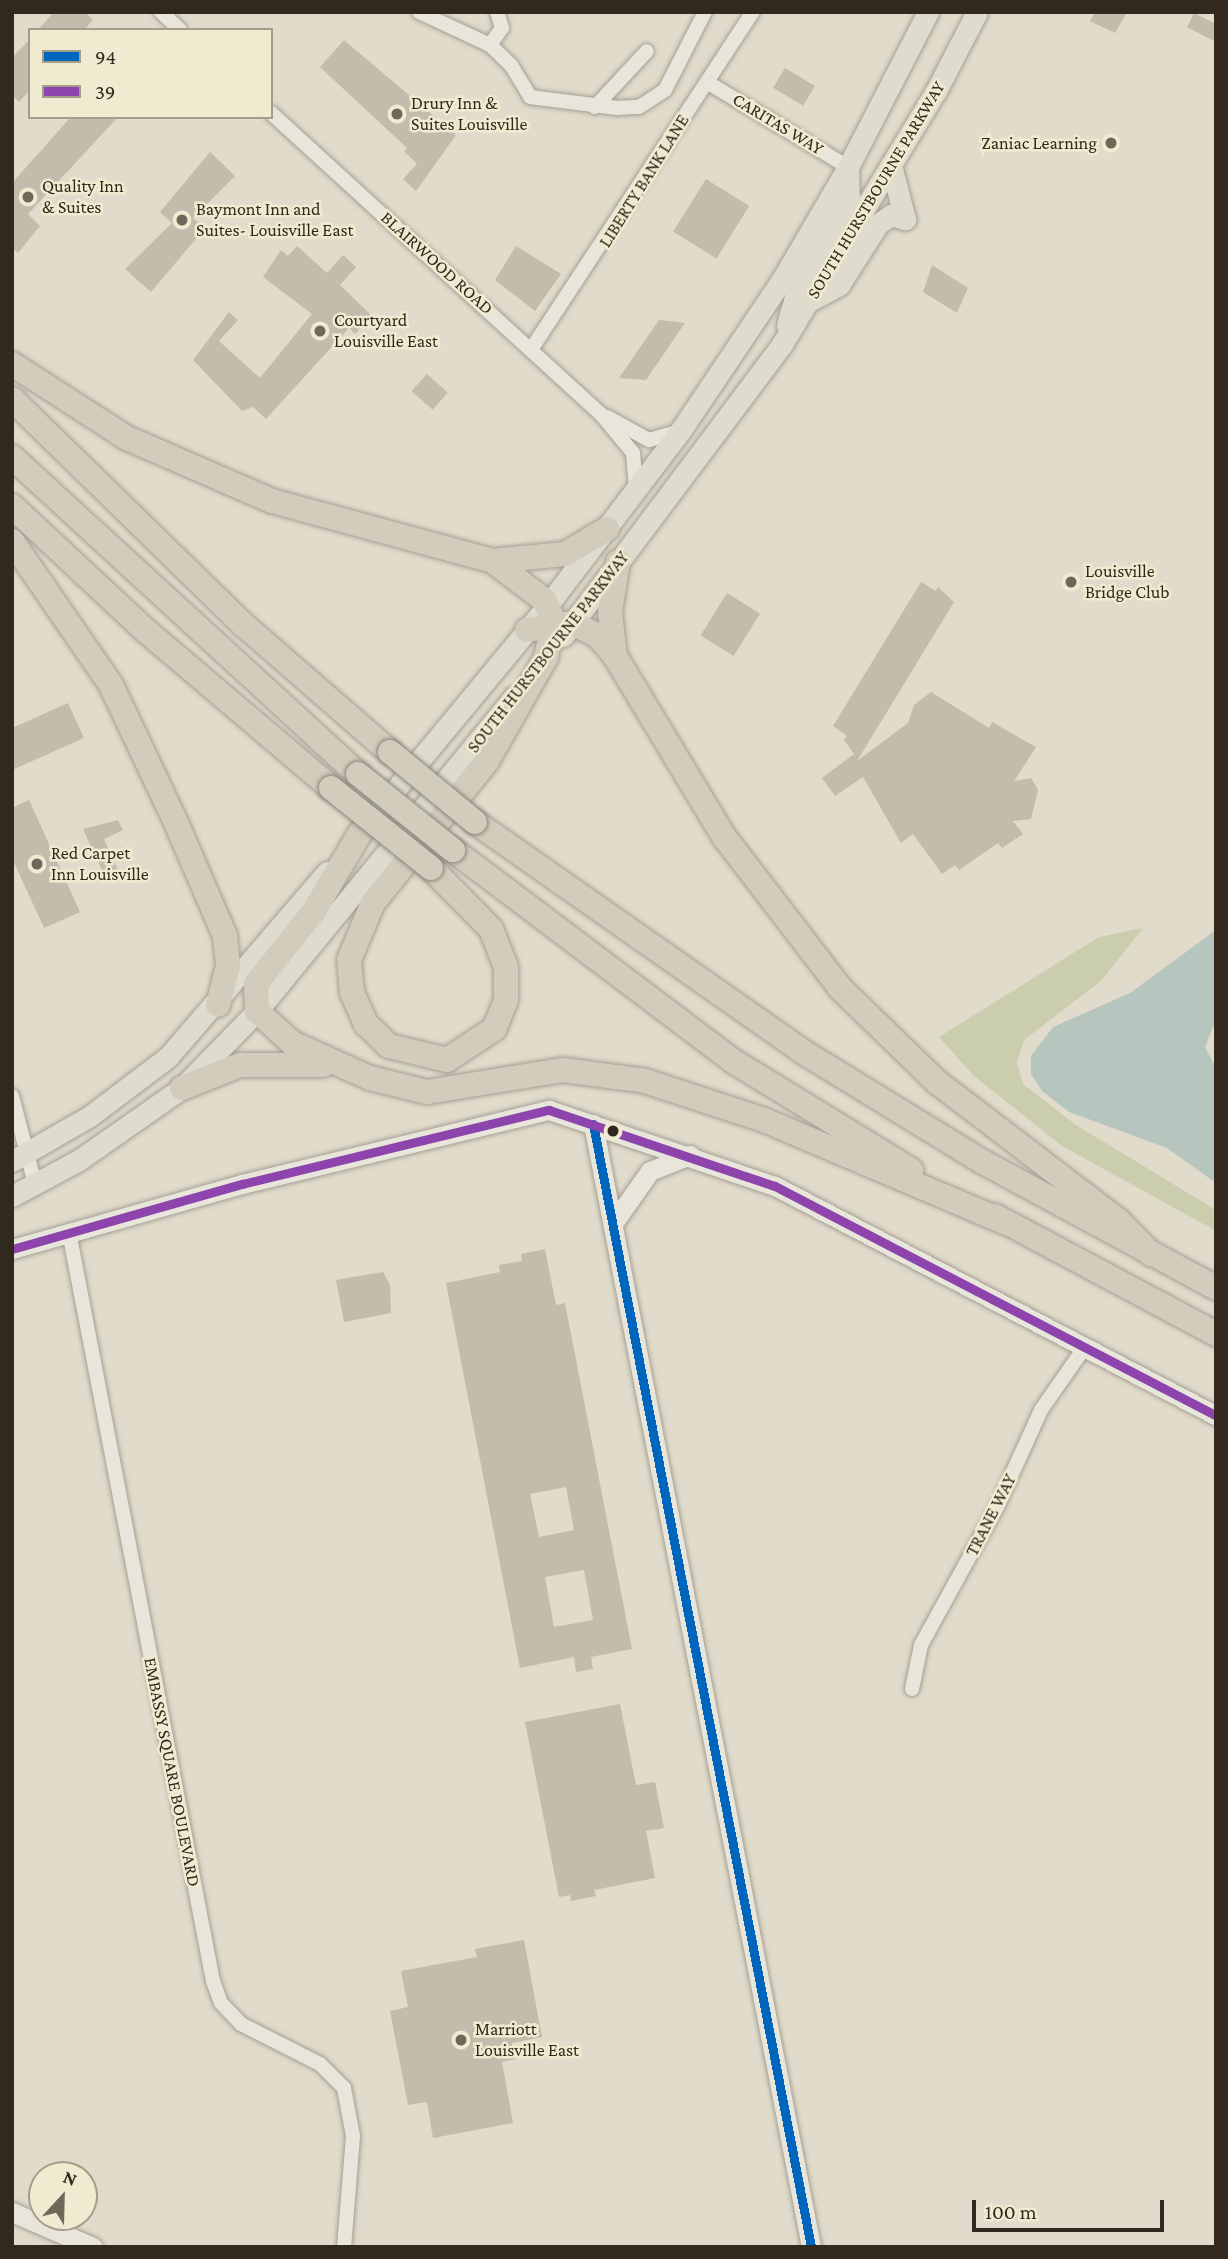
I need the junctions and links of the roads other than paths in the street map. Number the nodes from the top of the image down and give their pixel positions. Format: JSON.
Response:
{"nodes":[{"id":1,"x":161,"y":12,"type":"edge"},
{"id":2,"x":419,"y":12,"type":"edge"},
{"id":3,"x":496,"y":12,"type":"edge"},
{"id":4,"x":705,"y":12,"type":"edge"},
{"id":5,"x":753,"y":12,"type":"edge"},
{"id":6,"x":928,"y":12,"type":"edge"},
{"id":7,"x":977,"y":12,"type":"edge"},
{"id":8,"x":178,"y":28,"type":"edge"},
{"id":9,"x":490,"y":45,"type":"junction"},
{"id":10,"x":647,"y":51,"type":"dead end"},
{"id":11,"x":707,"y":82,"type":"junction"},
{"id":12,"x":595,"y":107,"type":"junction"},
{"id":13,"x":273,"y":115,"type":"edge"},
{"id":14,"x":891,"y":165,"type":"junction"},
{"id":15,"x":848,"y":167,"type":"junction"},
{"id":16,"x":810,"y":301,"type":"junction"},
{"id":17,"x":782,"y":344,"type":"junction"},
{"id":18,"x":739,"y":346,"type":"junction"},
{"id":19,"x":532,"y":348,"type":"junction"},
{"id":20,"x":12,"y":364,"type":"edge"},
{"id":21,"x":745,"y":398,"type":"junction"},
{"id":22,"x":12,"y":399,"type":"edge"},
{"id":23,"x":601,"y":414,"type":"junction"},
{"id":24,"x":681,"y":430,"type":"junction"},
{"id":25,"x":12,"y":457,"type":"edge"},
{"id":26,"x":636,"y":490,"type":"junction"},
{"id":27,"x":12,"y":506,"type":"edge"},
{"id":28,"x":607,"y":529,"type":"junction"},
{"id":29,"x":12,"y":541,"type":"edge"},
{"id":30,"x":493,"y":561,"type":"junction"},
{"id":31,"x":618,"y":562,"type":"junction"},
{"id":32,"x":558,"y":617,"type":"junction"},
{"id":33,"x":527,"y":630,"type":"joint"},
{"id":34,"x":615,"y":656,"type":"junction"},
{"id":35,"x":546,"y":657,"type":"junction"},
{"id":36,"x":360,"y":833,"type":"junction"},
{"id":37,"x":218,"y":1005,"type":"junction"},
{"id":38,"x":257,"y":1011,"type":"junction"},
{"id":39,"x":345,"y":1067,"type":"junction"},
{"id":40,"x":182,"y":1088,"type":"junction"},
{"id":41,"x":12,"y":1096,"type":"edge"},
{"id":42,"x":593,"y":1124,"type":"junction"},
{"id":43,"x":690,"y":1155,"type":"junction"},
{"id":44,"x":18,"y":1158,"type":"edge"},
{"id":45,"x":35,"y":1184,"type":"junction"},
{"id":46,"x":12,"y":1196,"type":"edge"},
{"id":47,"x":614,"y":1222,"type":"junction"},
{"id":48,"x":1007,"y":1223,"type":"junction"},
{"id":49,"x":69,"y":1232,"type":"junction"},
{"id":50,"x":12,"y":1249,"type":"edge"},
{"id":51,"x":1151,"y":1254,"type":"junction"},
{"id":52,"x":1216,"y":1288,"type":"edge"},
{"id":53,"x":1216,"y":1334,"type":"edge"},
{"id":54,"x":1084,"y":1347,"type":"junction"},
{"id":55,"x":1216,"y":1416,"type":"edge"},
{"id":56,"x":912,"y":1689,"type":"dead end"},
{"id":57,"x":12,"y":2212,"type":"edge"},
{"id":58,"x":63,"y":2241,"type":"edge"},
{"id":59,"x":93,"y":2247,"type":"edge"},
{"id":60,"x":344,"y":2247,"type":"edge"},
{"id":61,"x":811,"y":2247,"type":"edge"}],
"edges":[{"from":1,"to":8,"type":"street"},
{"from":2,"to":9,"type":"street"},
{"from":3,"to":9,"type":"street"},
{"from":4,"to":12,"type":"street"},
{"from":5,"to":11,"type":"street","name":"LIBERTY BANK LANE"},
{"from":6,"to":15,"type":"main road","name":"SOUTH HURSTBOURNE PARKWAY"},
{"from":7,"to":14,"type":"main road","name":"SOUTH HURSTBOURNE PARKWAY"},
{"from":9,"to":12,"type":"street"},
{"from":10,"to":12,"type":"street"},
{"from":11,"to":15,"type":"street","name":"CARITAS WAY"},
{"from":11,"to":19,"type":"street","name":"LIBERTY BANK LANE"},
{"from":13,"to":19,"type":"street","name":"BLAIRWOOD ROAD"},
{"from":14,"to":16,"type":"main road","name":"SOUTH HURSTBOURNE PARKWAY"},
{"from":14,"to":16,"type":"main road"},
{"from":15,"to":17,"type":"main road"},
{"from":15,"to":18,"type":"main road","name":"SOUTH HURSTBOURNE PARKWAY"},
{"from":16,"to":17,"type":"main road","name":"SOUTH HURSTBOURNE PARKWAY"},
{"from":17,"to":21,"type":"main road","name":"SOUTH HURSTBOURNE PARKWAY"},
{"from":18,"to":21,"type":"main road"},
{"from":18,"to":24,"type":"main road","name":"SOUTH HURSTBOURNE PARKWAY"},
{"from":19,"to":23,"type":"street","name":"BLAIRWOOD ROAD"},
{"from":20,"to":30,"type":"highway"},
{"from":21,"to":31,"type":"main road","name":"SOUTH HURSTBOURNE PARKWAY"},
{"from":22,"to":51,"type":"highway","bridge":true},
{"from":23,"to":24,"type":"street","name":"BLAIRWOOD ROAD"},
{"from":23,"to":26,"type":"street","name":"BLAIRWOOD ROAD"},
{"from":24,"to":26,"type":"main road","name":"SOUTH HURSTBOURNE PARKWAY"},
{"from":25,"to":48,"type":"highway","bridge":true},
{"from":26,"to":28,"type":"main road","name":"SOUTH HURSTBOURNE PARKWAY"},
{"from":27,"to":35,"type":"highway","bridge":true},
{"from":28,"to":30,"type":"highway"},
{"from":28,"to":32,"type":"main road","name":"SOUTH HURSTBOURNE PARKWAY"},
{"from":29,"to":37,"type":"highway"},
{"from":30,"to":32,"type":"highway"},
{"from":31,"to":32,"type":"main road","name":"SOUTH HURSTBOURNE PARKWAY"},
{"from":31,"to":34,"type":"highway"},
{"from":32,"to":33,"type":"highway"},
{"from":32,"to":34,"type":"highway"},
{"from":32,"to":35,"type":"highway"},
{"from":33,"to":36,"type":"main road","name":"SOUTH HURSTBOURNE PARKWAY"},
{"from":34,"to":51,"type":"highway"},
{"from":35,"to":38,"type":"main road","name":"SOUTH HURSTBOURNE PARKWAY"},
{"from":36,"to":37,"type":"main road","name":"SOUTH HURSTBOURNE PARKWAY"},
{"from":36,"to":38,"type":"highway"},
{"from":37,"to":44,"type":"main road","name":"SOUTH HURSTBOURNE PARKWAY"},
{"from":38,"to":39,"type":"highway"},
{"from":38,"to":40,"type":"main road","name":"SOUTH HURSTBOURNE PARKWAY"},
{"from":39,"to":40,"type":"highway"},
{"from":39,"to":48,"type":"highway"},
{"from":40,"to":45,"type":"main road","name":"SOUTH HURSTBOURNE PARKWAY"},
{"from":41,"to":44,"type":"street"},
{"from":42,"to":43,"type":"street"},
{"from":42,"to":47,"type":"street"},
{"from":42,"to":49,"type":"street"},
{"from":43,"to":47,"type":"street"},
{"from":43,"to":54,"type":"street"},
{"from":44,"to":45,"type":"street"},
{"from":45,"to":46,"type":"main road","name":"SOUTH HURSTBOURNE PARKWAY"},
{"from":47,"to":61,"type":"street"},
{"from":48,"to":53,"type":"highway"},
{"from":49,"to":50,"type":"street"},
{"from":49,"to":60,"type":"street","name":"EMBASSY SQUARE BOULEVARD"},
{"from":51,"to":52,"type":"highway"},
{"from":54,"to":55,"type":"street"},
{"from":54,"to":56,"type":"street","name":"TRANE WAY"},
{"from":57,"to":58,"type":"street"},
{"from":58,"to":59,"type":"street"}]}
